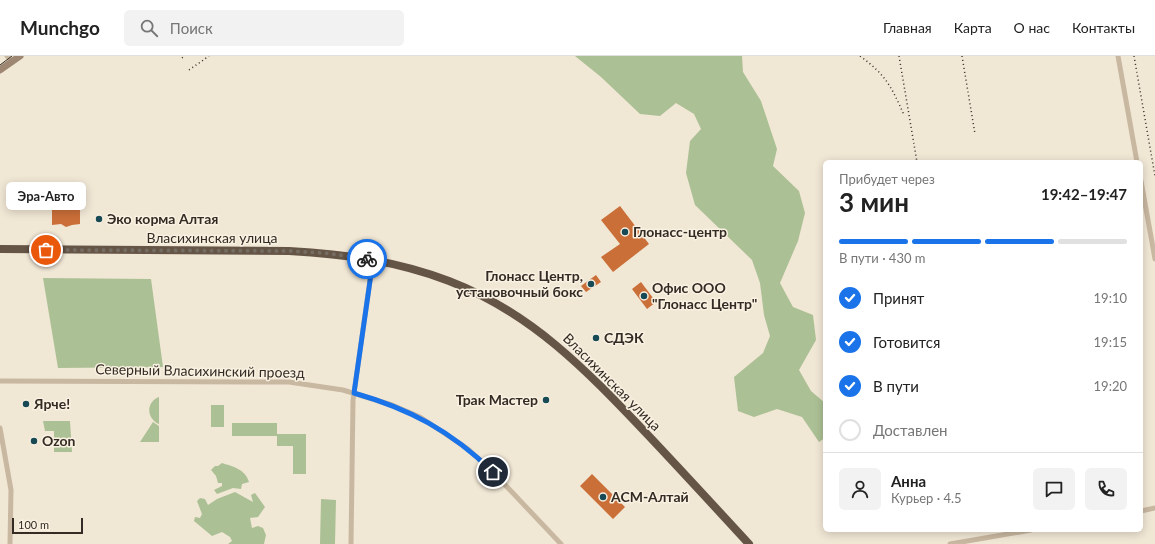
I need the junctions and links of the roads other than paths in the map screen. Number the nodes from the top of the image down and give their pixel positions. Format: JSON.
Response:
{"nodes":[{"id":1,"x":20,"y":56,"type":"edge"},
{"id":2,"x":1118,"y":56,"type":"edge"},
{"id":3,"x":10,"y":59,"type":"edge"},
{"id":4,"x":0,"y":70,"type":"edge"},
{"id":5,"x":1137,"y":160,"type":"edge"},
{"id":6,"x":1143,"y":192,"type":"edge"},
{"id":7,"x":0,"y":249,"type":"edge"},
{"id":8,"x":1155,"y":259,"type":"edge"},
{"id":9,"x":373,"y":260,"type":"junction"},
{"id":10,"x":0,"y":381,"type":"edge"},
{"id":11,"x":354,"y":393,"type":"junction"},
{"id":12,"x":0,"y":428,"type":"edge"},
{"id":13,"x":1155,"y":508,"type":"edge"},
{"id":14,"x":1143,"y":511,"type":"edge"},
{"id":15,"x":1019,"y":532,"type":"edge"},
{"id":16,"x":10,"y":544,"type":"edge"},
{"id":17,"x":351,"y":544,"type":"edge"},
{"id":18,"x":561,"y":544,"type":"edge"},
{"id":19,"x":749,"y":544,"type":"edge"},
{"id":20,"x":950,"y":544,"type":"edge"}],
"edges":[{"from":1,"to":3,"type":"main road"},
{"from":2,"to":5,"type":"street"},
{"from":3,"to":4,"type":"main road"},
{"from":6,"to":8,"type":"street"},
{"from":7,"to":9,"type":"highway","name":"Власихинская улица"},
{"from":9,"to":11,"type":"street"},
{"from":9,"to":19,"type":"highway","name":"Власихинская улица"},
{"from":10,"to":11,"type":"street","name":"Северный Власихинский проезд"},
{"from":11,"to":17,"type":"street"},
{"from":11,"to":18,"type":"street","name":"Северный Власихинский проезд"},
{"from":12,"to":16,"type":"street"},
{"from":13,"to":14,"type":"street"},
{"from":15,"to":20,"type":"street"}]}
